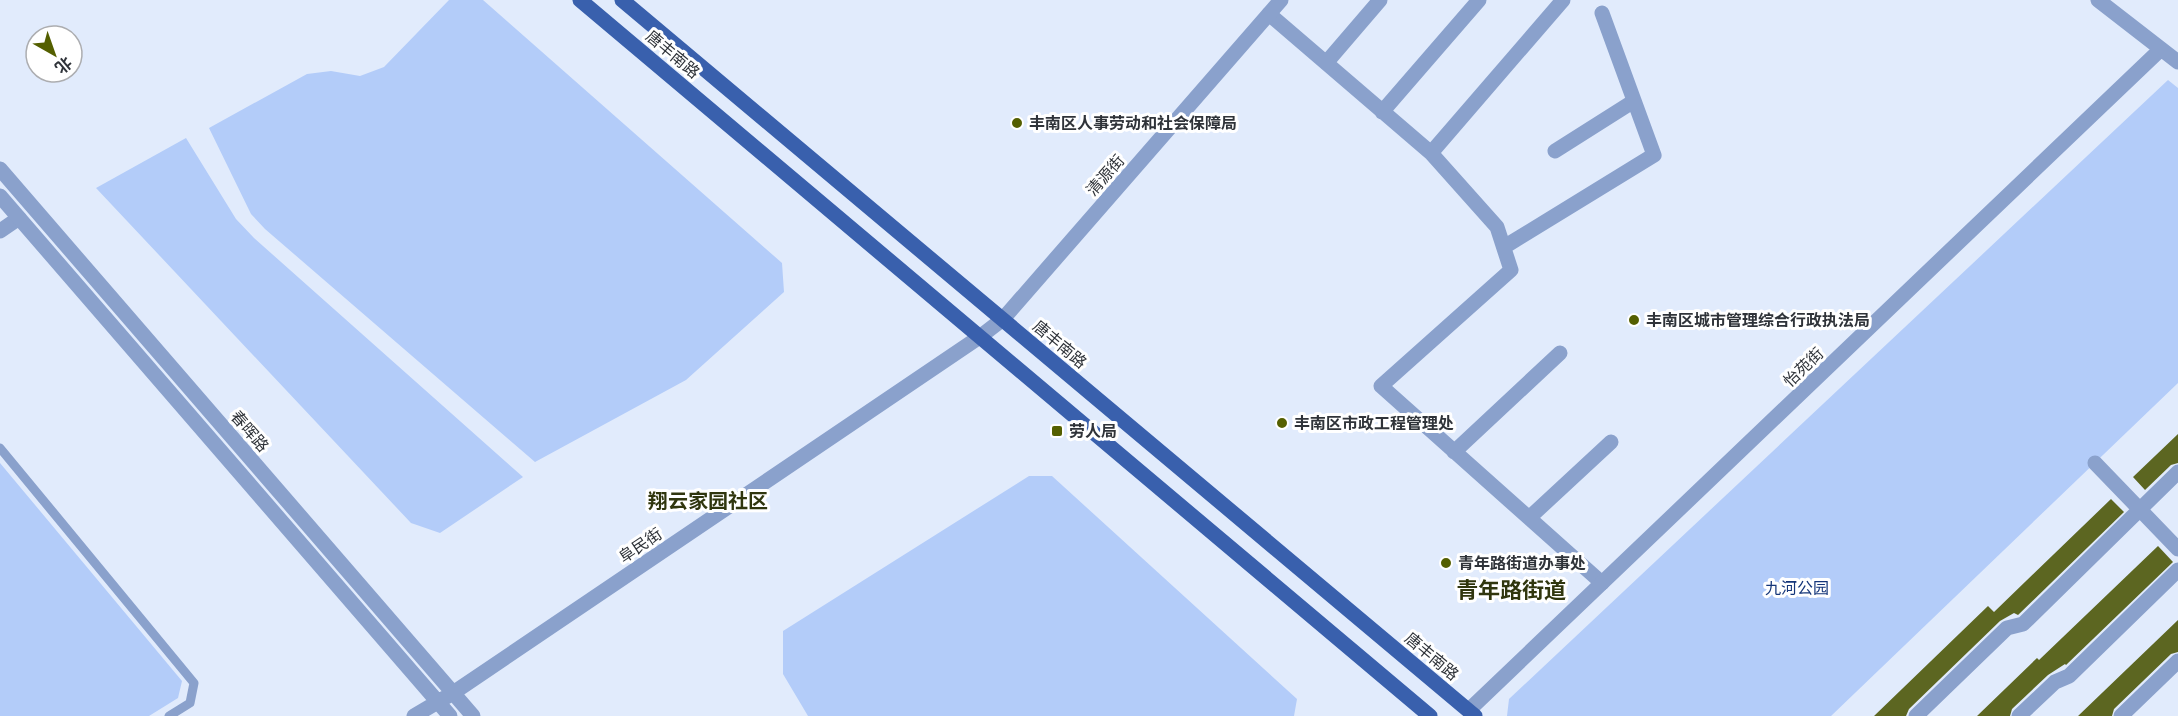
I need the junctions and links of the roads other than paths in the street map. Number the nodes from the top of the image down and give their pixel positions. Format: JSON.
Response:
{"nodes":[{"id":1,"x":580,"y":0,"type":"edge"},
{"id":2,"x":622,"y":0,"type":"edge"},
{"id":3,"x":1281,"y":0,"type":"edge"},
{"id":4,"x":1380,"y":0,"type":"edge"},
{"id":5,"x":1479,"y":0,"type":"edge"},
{"id":6,"x":1563,"y":0,"type":"edge"},
{"id":7,"x":2098,"y":0,"type":"edge"},
{"id":8,"x":1269,"y":14,"type":"junction"},
{"id":9,"x":1602,"y":14,"type":"dead end"},
{"id":10,"x":2161,"y":49,"type":"junction"},
{"id":11,"x":2178,"y":62,"type":"edge"},
{"id":12,"x":1326,"y":63,"type":"junction"},
{"id":13,"x":1634,"y":101,"type":"junction"},
{"id":14,"x":1382,"y":112,"type":"junction"},
{"id":15,"x":1555,"y":151,"type":"dead end"},
{"id":16,"x":1431,"y":153,"type":"junction"},
{"id":17,"x":0,"y":169,"type":"edge"},
{"id":18,"x":0,"y":196,"type":"edge"},
{"id":19,"x":19,"y":218,"type":"junction"},
{"id":20,"x":0,"y":231,"type":"edge"},
{"id":21,"x":1504,"y":247,"type":"junction"},
{"id":22,"x":1002,"y":320,"type":"junction"},
{"id":23,"x":981,"y":336,"type":"junction"},
{"id":24,"x":1560,"y":353,"type":"dead end"},
{"id":25,"x":1611,"y":442,"type":"dead end"},
{"id":26,"x":0,"y":448,"type":"edge"},
{"id":27,"x":1454,"y":452,"type":"junction"},
{"id":28,"x":2095,"y":463,"type":"dead end"},
{"id":29,"x":2178,"y":472,"type":"edge"},
{"id":30,"x":2140,"y":509,"type":"junction"},
{"id":31,"x":1529,"y":518,"type":"junction"},
{"id":32,"x":2178,"y":549,"type":"edge"},
{"id":33,"x":2178,"y":570,"type":"edge"},
{"id":34,"x":1602,"y":583,"type":"junction"},
{"id":35,"x":2178,"y":661,"type":"edge"},
{"id":36,"x":453,"y":693,"type":"junction"},
{"id":37,"x":437,"y":702,"type":"junction"},
{"id":38,"x":1472,"y":713,"type":"edge"},
{"id":39,"x":1426,"y":715,"type":"edge"},
{"id":40,"x":169,"y":716,"type":"edge"},
{"id":41,"x":414,"y":716,"type":"edge"},
{"id":42,"x":450,"y":716,"type":"edge"},
{"id":43,"x":473,"y":716,"type":"edge"},
{"id":44,"x":1916,"y":716,"type":"edge"},
{"id":45,"x":2019,"y":716,"type":"edge"},
{"id":46,"x":2121,"y":716,"type":"edge"}],
"edges":[{"from":1,"to":23,"type":"main road","name":"唐丰南路"},
{"from":2,"to":22,"type":"main road","name":"唐丰南路"},
{"from":3,"to":8,"type":"street","name":"清源街"},
{"from":4,"to":12,"type":"street"},
{"from":5,"to":14,"type":"street"},
{"from":6,"to":16,"type":"street"},
{"from":7,"to":10,"type":"street"},
{"from":8,"to":12,"type":"street"},
{"from":8,"to":22,"type":"street","name":"清源街"},
{"from":9,"to":13,"type":"street"},
{"from":10,"to":11,"type":"street"},
{"from":10,"to":34,"type":"street","name":"怡苑街"},
{"from":12,"to":14,"type":"street"},
{"from":13,"to":15,"type":"street"},
{"from":13,"to":21,"type":"street"},
{"from":14,"to":16,"type":"street"},
{"from":16,"to":21,"type":"street"},
{"from":17,"to":36,"type":"street","name":"春晖路"},
{"from":18,"to":19,"type":"street"},
{"from":19,"to":20,"type":"street"},
{"from":19,"to":37,"type":"street"},
{"from":21,"to":27,"type":"street"},
{"from":22,"to":23,"type":"street","name":"阜民街"},
{"from":22,"to":38,"type":"main road","name":"唐丰南路"},
{"from":23,"to":36,"type":"street","name":"阜民街"},
{"from":23,"to":39,"type":"main road","name":"唐丰南路"},
{"from":24,"to":27,"type":"street"},
{"from":25,"to":31,"type":"street"},
{"from":26,"to":40,"type":"lane"},
{"from":27,"to":31,"type":"street"},
{"from":28,"to":30,"type":"street"},
{"from":29,"to":30,"type":"street"},
{"from":30,"to":32,"type":"street"},
{"from":30,"to":44,"type":"street"},
{"from":31,"to":34,"type":"street"},
{"from":33,"to":45,"type":"street"},
{"from":34,"to":38,"type":"street","name":"怡苑街"},
{"from":35,"to":46,"type":"street"},
{"from":36,"to":37,"type":"street","name":"阜民街"},
{"from":36,"to":43,"type":"street","name":"春晖路"},
{"from":37,"to":41,"type":"street","name":"阜民街"},
{"from":37,"to":42,"type":"street"}]}
